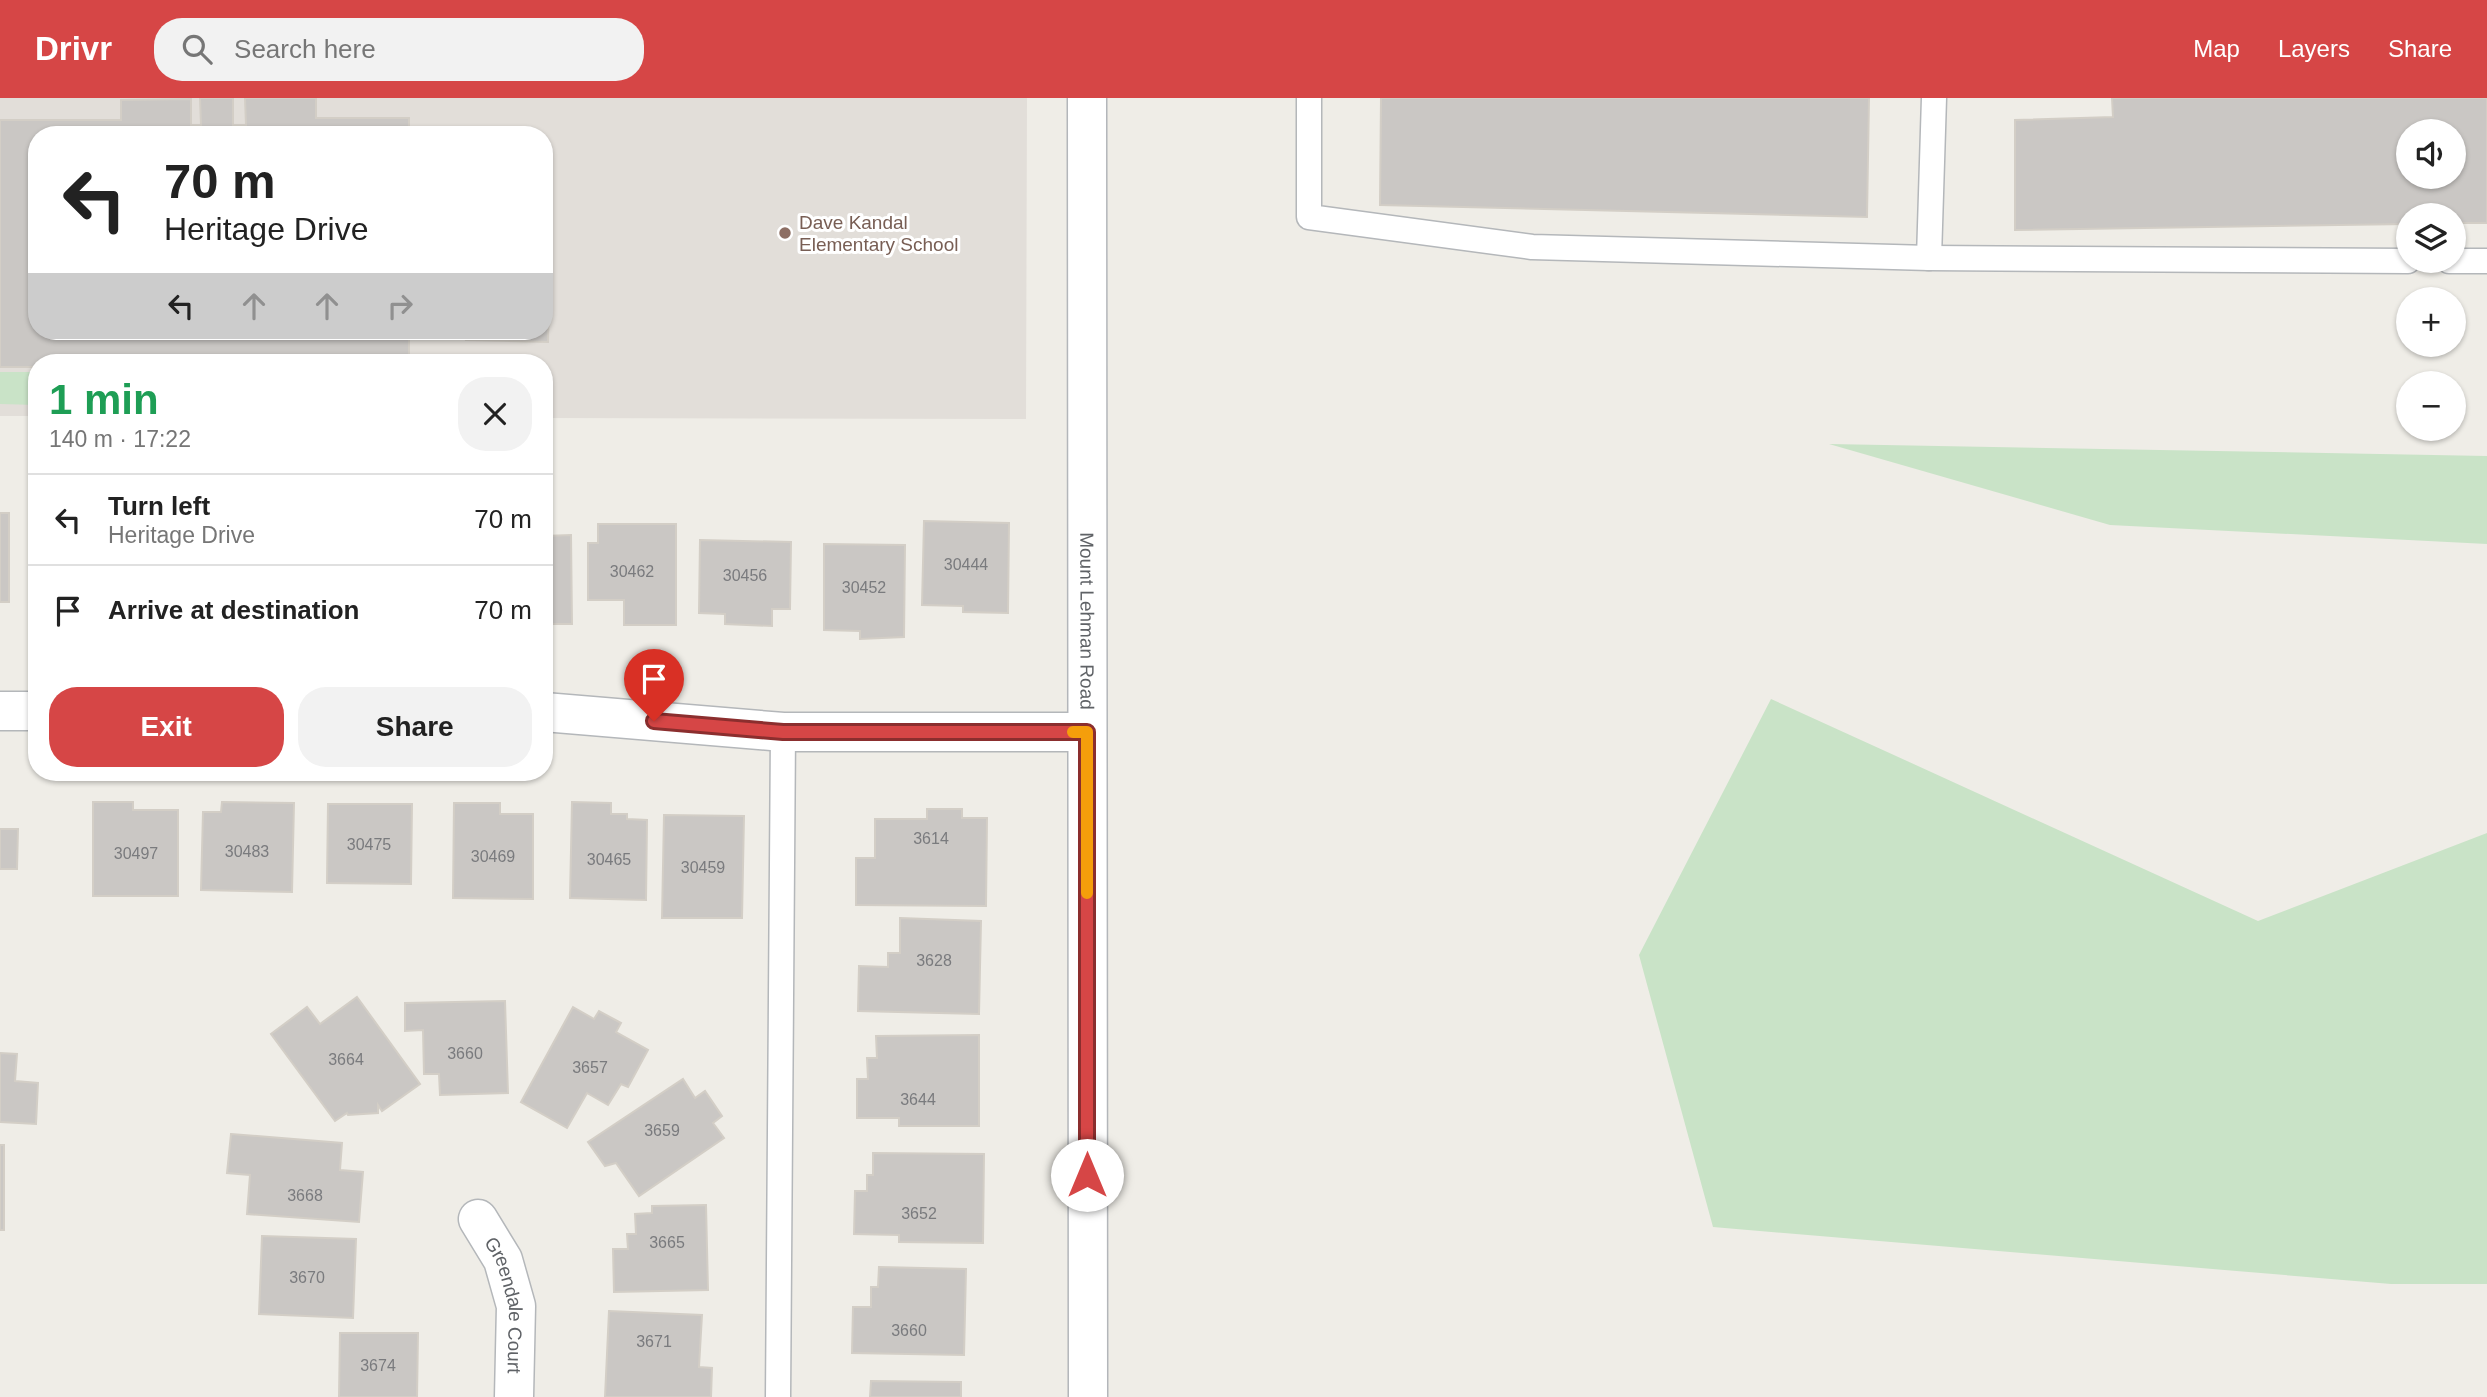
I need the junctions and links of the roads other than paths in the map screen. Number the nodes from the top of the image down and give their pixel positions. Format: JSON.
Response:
{"nodes":[{"id":1,"x":1087,"y":98,"type":"edge"},
{"id":2,"x":1309,"y":98,"type":"edge"},
{"id":3,"x":1934,"y":98,"type":"edge"},
{"id":4,"x":1929,"y":258,"type":"junction"},
{"id":5,"x":2396,"y":261,"type":"edge"},
{"id":6,"x":2466,"y":261,"type":"edge"},
{"id":7,"x":2487,"y":261,"type":"edge"},
{"id":8,"x":0,"y":711,"type":"edge"},
{"id":9,"x":28,"y":711,"type":"edge"},
{"id":10,"x":553,"y":713,"type":"edge"},
{"id":11,"x":783,"y":732,"type":"junction"},
{"id":12,"x":1087,"y":732,"type":"junction"},
{"id":13,"x":478,"y":1219,"type":"dead end"},
{"id":14,"x":514,"y":1397,"type":"edge"},
{"id":15,"x":778,"y":1397,"type":"edge"},
{"id":16,"x":1088,"y":1397,"type":"edge"}],
"edges":[{"from":1,"to":12,"type":"main road","name":"Mount Lehman Road"},
{"from":2,"to":4,"type":"lane"},
{"from":3,"to":4,"type":"lane"},
{"from":4,"to":5,"type":"lane"},
{"from":6,"to":7,"type":"lane"},
{"from":8,"to":9,"type":"main road"},
{"from":10,"to":11,"type":"main road"},
{"from":11,"to":12,"type":"main road"},
{"from":11,"to":15,"type":"lane"},
{"from":12,"to":16,"type":"main road","name":"Mount Lehman Road"},
{"from":13,"to":14,"type":"main road","name":"Greendale Court"}]}
